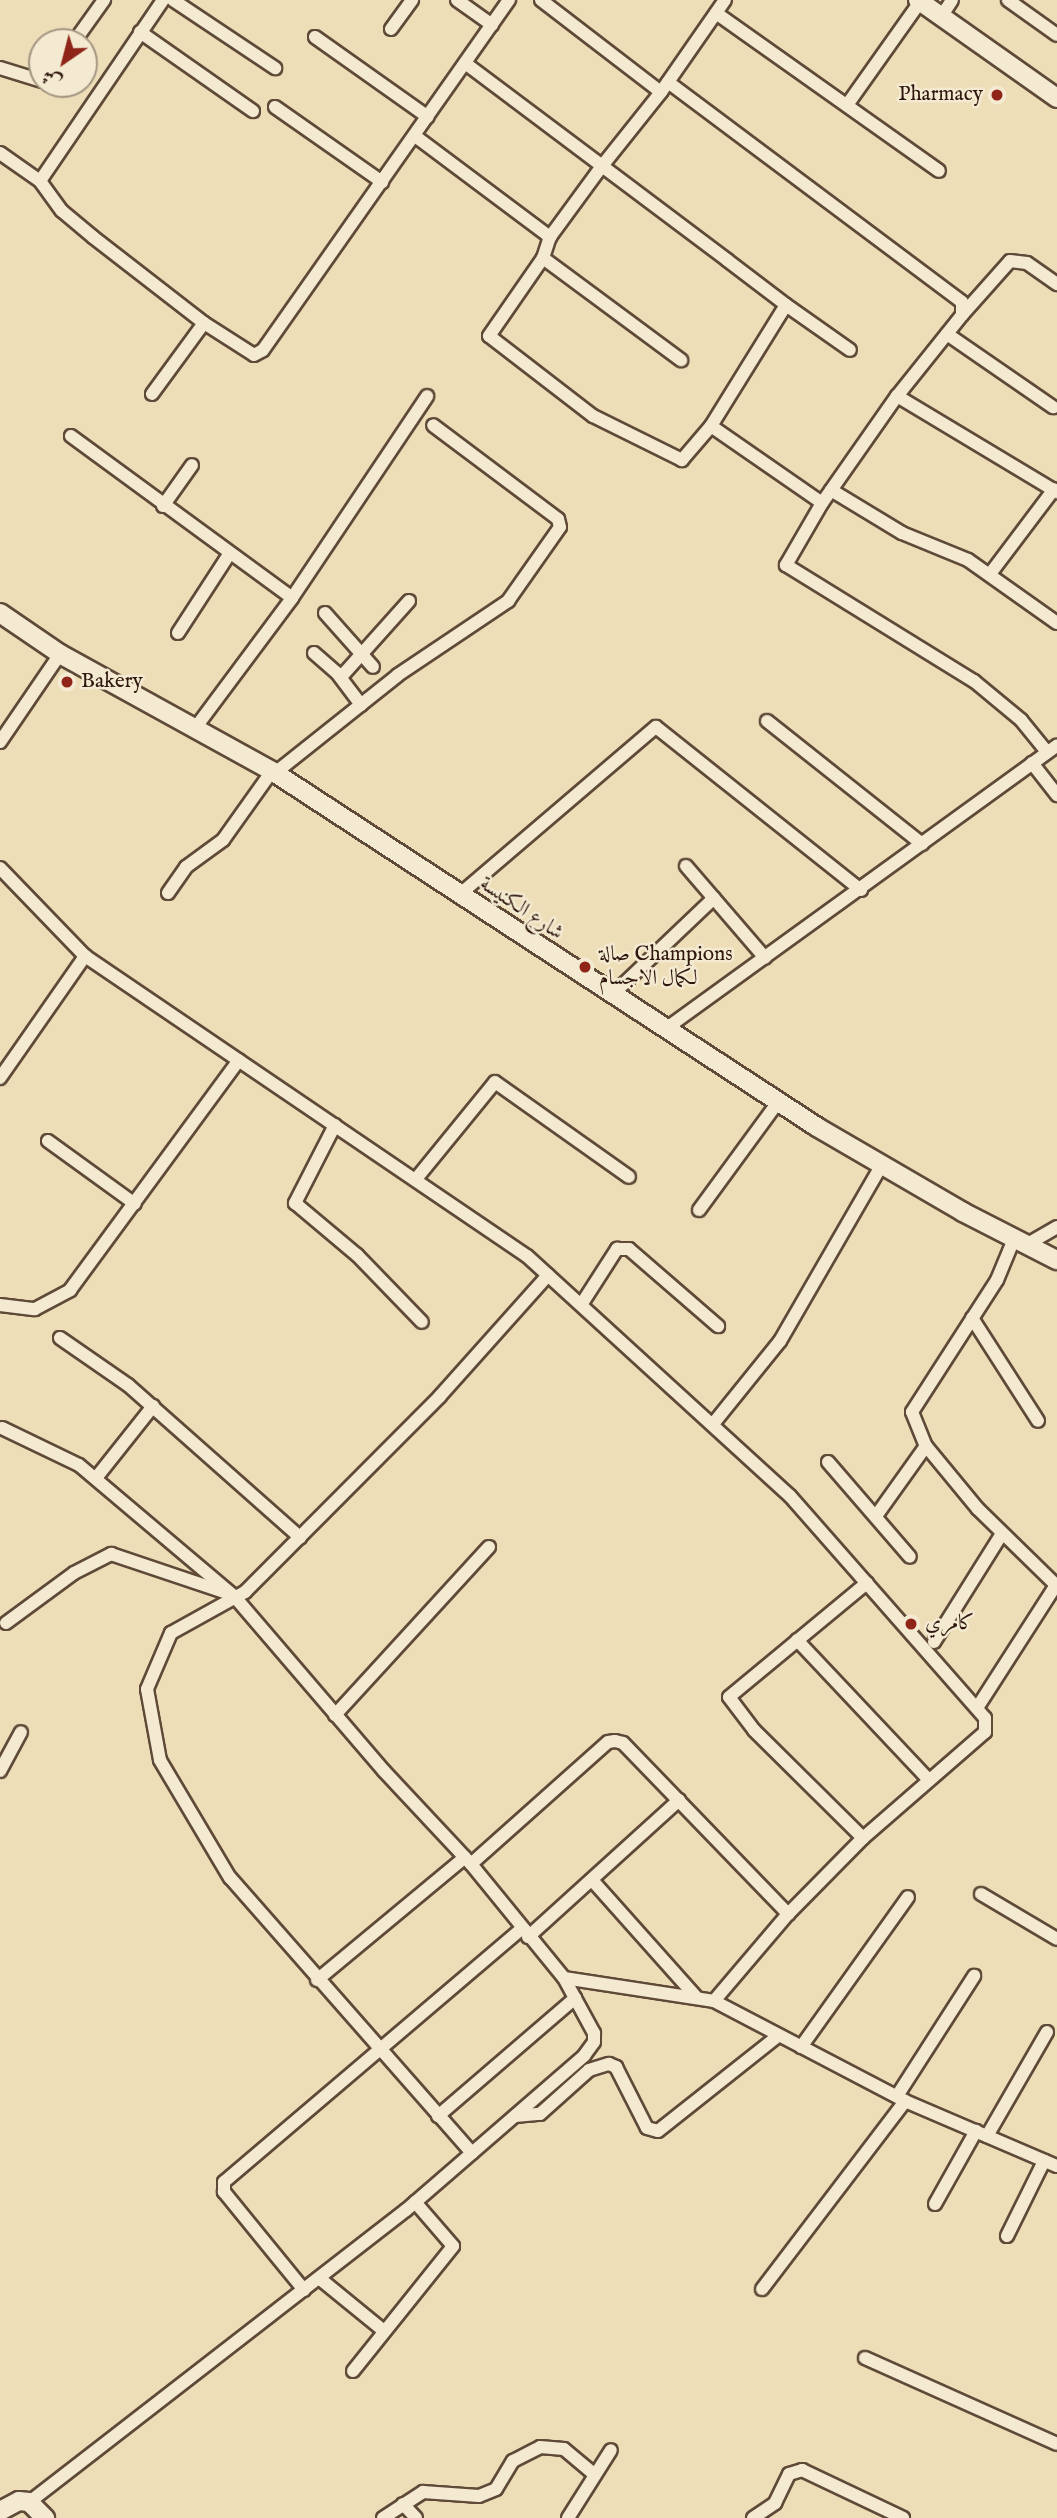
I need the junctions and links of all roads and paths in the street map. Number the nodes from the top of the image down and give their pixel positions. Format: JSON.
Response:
{"nodes":[{"id":1,"x":104,"y":0,"type":"edge"},
{"id":2,"x":163,"y":0,"type":"edge"},
{"id":3,"x":173,"y":0,"type":"edge"},
{"id":4,"x":412,"y":0,"type":"edge"},
{"id":5,"x":457,"y":0,"type":"edge"},
{"id":6,"x":509,"y":0,"type":"edge"},
{"id":7,"x":541,"y":0,"type":"edge"},
{"id":8,"x":725,"y":0,"type":"edge"},
{"id":9,"x":952,"y":0,"type":"edge"},
{"id":10,"x":1008,"y":0,"type":"edge"},
{"id":11,"x":919,"y":1,"type":"edge"},
{"id":12,"x":716,"y":13,"type":"junction"},
{"id":13,"x":941,"y":17,"type":"junction"},
{"id":14,"x":492,"y":25,"type":"junction"},
{"id":15,"x":84,"y":28,"type":"edge"},
{"id":16,"x":391,"y":29,"type":"dead end"},
{"id":17,"x":140,"y":32,"type":"junction"},
{"id":18,"x":1057,"y":36,"type":"edge"},
{"id":19,"x":315,"y":37,"type":"dead end"},
{"id":20,"x":465,"y":62,"type":"junction"},
{"id":21,"x":0,"y":68,"type":"edge"},
{"id":22,"x":275,"y":68,"type":"dead end"},
{"id":23,"x":28,"y":77,"type":"edge"},
{"id":24,"x":664,"y":87,"type":"junction"},
{"id":25,"x":1057,"y":98,"type":"edge"},
{"id":26,"x":847,"y":105,"type":"junction"},
{"id":27,"x":275,"y":107,"type":"dead end"},
{"id":28,"x":253,"y":111,"type":"dead end"},
{"id":29,"x":428,"y":117,"type":"junction"},
{"id":30,"x":415,"y":136,"type":"junction"},
{"id":31,"x":0,"y":153,"type":"edge"},
{"id":32,"x":601,"y":166,"type":"junction"},
{"id":33,"x":939,"y":171,"type":"dead end"},
{"id":34,"x":40,"y":181,"type":"junction"},
{"id":35,"x":382,"y":182,"type":"junction"},
{"id":36,"x":550,"y":237,"type":"junction"},
{"id":37,"x":543,"y":258,"type":"junction"},
{"id":38,"x":1057,"y":284,"type":"edge"},
{"id":39,"x":786,"y":305,"type":"junction"},
{"id":40,"x":962,"y":315,"type":"junction"},
{"id":41,"x":204,"y":323,"type":"junction"},
{"id":42,"x":947,"y":334,"type":"junction"},
{"id":43,"x":850,"y":350,"type":"dead end"},
{"id":44,"x":681,"y":360,"type":"dead end"},
{"id":45,"x":152,"y":394,"type":"dead end"},
{"id":46,"x":427,"y":396,"type":"dead end"},
{"id":47,"x":897,"y":396,"type":"junction"},
{"id":48,"x":1053,"y":407,"type":"dead end"},
{"id":49,"x":433,"y":425,"type":"dead end"},
{"id":50,"x":711,"y":426,"type":"junction"},
{"id":51,"x":71,"y":436,"type":"dead end"},
{"id":52,"x":191,"y":465,"type":"dead end"},
{"id":53,"x":831,"y":489,"type":"junction"},
{"id":54,"x":1055,"y":490,"type":"edge"},
{"id":55,"x":822,"y":503,"type":"junction"},
{"id":56,"x":163,"y":506,"type":"junction"},
{"id":57,"x":230,"y":553,"type":"junction"},
{"id":58,"x":990,"y":574,"type":"junction"},
{"id":59,"x":292,"y":597,"type":"junction"},
{"id":60,"x":409,"y":601,"type":"dead end"},
{"id":61,"x":325,"y":612,"type":"dead end"},
{"id":62,"x":0,"y":613,"type":"edge"},
{"id":63,"x":1057,"y":623,"type":"edge"},
{"id":64,"x":178,"y":633,"type":"dead end"},
{"id":65,"x":314,"y":653,"type":"dead end"},
{"id":66,"x":362,"y":653,"type":"junction"},
{"id":67,"x":60,"y":654,"type":"junction"},
{"id":68,"x":373,"y":667,"type":"dead end"},
{"id":69,"x":341,"y":677,"type":"junction"},
{"id":70,"x":361,"y":705,"type":"junction"},
{"id":71,"x":767,"y":721,"type":"dead end"},
{"id":72,"x":197,"y":727,"type":"junction"},
{"id":73,"x":0,"y":742,"type":"edge"},
{"id":74,"x":1052,"y":748,"type":"edge"},
{"id":75,"x":1032,"y":763,"type":"junction"},
{"id":76,"x":274,"y":772,"type":"junction"},
{"id":77,"x":1057,"y":795,"type":"edge"},
{"id":78,"x":922,"y":844,"type":"junction"},
{"id":79,"x":685,"y":866,"type":"dead end"},
{"id":80,"x":0,"y":868,"type":"edge"},
{"id":81,"x":861,"y":890,"type":"junction"},
{"id":82,"x":168,"y":893,"type":"dead end"},
{"id":83,"x":459,"y":895,"type":"junction"},
{"id":84,"x":713,"y":898,"type":"junction"},
{"id":85,"x":85,"y":956,"type":"junction"},
{"id":86,"x":765,"y":958,"type":"junction"},
{"id":87,"x":611,"y":996,"type":"junction"},
{"id":88,"x":664,"y":1030,"type":"junction"},
{"id":89,"x":239,"y":1060,"type":"junction"},
{"id":90,"x":0,"y":1078,"type":"edge"},
{"id":91,"x":778,"y":1102,"type":"junction"},
{"id":92,"x":335,"y":1125,"type":"junction"},
{"id":93,"x":48,"y":1142,"type":"dead end"},
{"id":94,"x":882,"y":1164,"type":"junction"},
{"id":95,"x":629,"y":1177,"type":"dead end"},
{"id":96,"x":416,"y":1179,"type":"junction"},
{"id":97,"x":135,"y":1204,"type":"junction"},
{"id":98,"x":699,"y":1209,"type":"dead end"},
{"id":99,"x":1057,"y":1227,"type":"edge"},
{"id":100,"x":1020,"y":1242,"type":"junction"},
{"id":101,"x":1057,"y":1260,"type":"edge"},
{"id":102,"x":548,"y":1275,"type":"junction"},
{"id":103,"x":580,"y":1305,"type":"junction"},
{"id":104,"x":0,"y":1306,"type":"edge"},
{"id":105,"x":972,"y":1318,"type":"junction"},
{"id":106,"x":422,"y":1322,"type":"dead end"},
{"id":107,"x":718,"y":1326,"type":"dead end"},
{"id":108,"x":60,"y":1338,"type":"dead end"},
{"id":109,"x":153,"y":1406,"type":"junction"},
{"id":110,"x":1038,"y":1421,"type":"dead end"},
{"id":111,"x":713,"y":1424,"type":"junction"},
{"id":112,"x":2,"y":1428,"type":"dead end"},
{"id":113,"x":926,"y":1446,"type":"junction"},
{"id":114,"x":828,"y":1462,"type":"dead end"},
{"id":115,"x":96,"y":1478,"type":"junction"},
{"id":116,"x":876,"y":1516,"type":"junction"},
{"id":117,"x":1001,"y":1535,"type":"junction"},
{"id":118,"x":300,"y":1537,"type":"junction"},
{"id":119,"x":489,"y":1547,"type":"dead end"},
{"id":120,"x":910,"y":1557,"type":"dead end"},
{"id":121,"x":867,"y":1583,"type":"junction"},
{"id":122,"x":1056,"y":1586,"type":"edge"},
{"id":123,"x":236,"y":1597,"type":"junction"},
{"id":124,"x":6,"y":1623,"type":"dead end"},
{"id":125,"x":797,"y":1640,"type":"junction"},
{"id":126,"x":934,"y":1642,"type":"dead end"},
{"id":127,"x":977,"y":1708,"type":"junction"},
{"id":128,"x":335,"y":1715,"type":"junction"},
{"id":129,"x":21,"y":1732,"type":"dead end"},
{"id":130,"x":0,"y":1771,"type":"edge"},
{"id":131,"x":928,"y":1779,"type":"junction"},
{"id":132,"x":679,"y":1800,"type":"junction"},
{"id":133,"x":863,"y":1838,"type":"junction"},
{"id":134,"x":468,"y":1860,"type":"junction"},
{"id":135,"x":592,"y":1880,"type":"junction"},
{"id":136,"x":982,"y":1894,"type":"dead end"},
{"id":137,"x":908,"y":1897,"type":"dead end"},
{"id":138,"x":788,"y":1914,"type":"junction"},
{"id":139,"x":524,"y":1933,"type":"junction"},
{"id":140,"x":1057,"y":1939,"type":"edge"},
{"id":141,"x":974,"y":1976,"type":"dead end"},
{"id":142,"x":564,"y":1978,"type":"junction"},
{"id":143,"x":317,"y":1980,"type":"junction"},
{"id":144,"x":575,"y":1998,"type":"junction"},
{"id":145,"x":697,"y":1998,"type":"junction"},
{"id":146,"x":714,"y":2001,"type":"junction"},
{"id":147,"x":1047,"y":2032,"type":"dead end"},
{"id":148,"x":779,"y":2035,"type":"junction"},
{"id":149,"x":801,"y":2047,"type":"junction"},
{"id":150,"x":377,"y":2049,"type":"junction"},
{"id":151,"x":901,"y":2098,"type":"junction"},
{"id":152,"x":438,"y":2116,"type":"junction"},
{"id":153,"x":515,"y":2116,"type":"junction"},
{"id":154,"x":981,"y":2134,"type":"junction"},
{"id":155,"x":472,"y":2154,"type":"junction"},
{"id":156,"x":1044,"y":2161,"type":"junction"},
{"id":157,"x":1057,"y":2166,"type":"edge"},
{"id":158,"x":415,"y":2202,"type":"junction"},
{"id":159,"x":935,"y":2204,"type":"dead end"},
{"id":160,"x":1007,"y":2236,"type":"dead end"},
{"id":161,"x":319,"y":2278,"type":"junction"},
{"id":162,"x":762,"y":2289,"type":"dead end"},
{"id":163,"x":304,"y":2290,"type":"junction"},
{"id":164,"x":384,"y":2331,"type":"junction"},
{"id":165,"x":865,"y":2358,"type":"dead end"},
{"id":166,"x":353,"y":2371,"type":"dead end"},
{"id":167,"x":1057,"y":2444,"type":"edge"},
{"id":168,"x":611,"y":2450,"type":"dead end"},
{"id":169,"x":593,"y":2473,"type":"junction"},
{"id":170,"x":29,"y":2502,"type":"junction"},
{"id":171,"x":403,"y":2504,"type":"junction"},
{"id":172,"x":0,"y":2511,"type":"edge"},
{"id":173,"x":45,"y":2518,"type":"edge"},
{"id":174,"x":383,"y":2518,"type":"edge"},
{"id":175,"x":416,"y":2518,"type":"edge"},
{"id":176,"x":568,"y":2518,"type":"edge"},
{"id":177,"x":753,"y":2518,"type":"edge"},
{"id":178,"x":903,"y":2518,"type":"edge"}],
"edges":[{"from":1,"to":15,"type":"street"},
{"from":2,"to":17,"type":"street"},
{"from":3,"to":22,"type":"street"},
{"from":4,"to":16,"type":"street"},
{"from":5,"to":14,"type":"street"},
{"from":6,"to":14,"type":"street"},
{"from":7,"to":24,"type":"street"},
{"from":8,"to":12,"type":"street"},
{"from":9,"to":13,"type":"street"},
{"from":10,"to":18,"type":"street"},
{"from":11,"to":13,"type":"main road"},
{"from":11,"to":26,"type":"street"},
{"from":12,"to":24,"type":"street"},
{"from":12,"to":26,"type":"street"},
{"from":13,"to":25,"type":"main road"},
{"from":14,"to":20,"type":"street"},
{"from":17,"to":28,"type":"street"},
{"from":17,"to":34,"type":"street"},
{"from":19,"to":29,"type":"street"},
{"from":20,"to":29,"type":"street"},
{"from":20,"to":32,"type":"street"},
{"from":21,"to":23,"type":"street"},
{"from":24,"to":32,"type":"street"},
{"from":24,"to":40,"type":"street"},
{"from":26,"to":33,"type":"street"},
{"from":27,"to":35,"type":"street"},
{"from":29,"to":30,"type":"street"},
{"from":30,"to":35,"type":"street"},
{"from":30,"to":36,"type":"street"},
{"from":31,"to":34,"type":"street"},
{"from":32,"to":36,"type":"street"},
{"from":32,"to":39,"type":"street"},
{"from":34,"to":41,"type":"street"},
{"from":35,"to":41,"type":"street"},
{"from":36,"to":37,"type":"street"},
{"from":37,"to":44,"type":"street"},
{"from":37,"to":50,"type":"street"},
{"from":38,"to":40,"type":"street"},
{"from":39,"to":43,"type":"street"},
{"from":39,"to":50,"type":"street"},
{"from":40,"to":42,"type":"street"},
{"from":41,"to":45,"type":"street"},
{"from":42,"to":47,"type":"street"},
{"from":42,"to":48,"type":"street"},
{"from":46,"to":59,"type":"street"},
{"from":47,"to":53,"type":"street"},
{"from":47,"to":54,"type":"street"},
{"from":49,"to":70,"type":"street"},
{"from":50,"to":55,"type":"street"},
{"from":51,"to":56,"type":"street"},
{"from":52,"to":56,"type":"street"},
{"from":53,"to":55,"type":"street"},
{"from":53,"to":58,"type":"street"},
{"from":54,"to":58,"type":"street"},
{"from":55,"to":74,"type":"street"},
{"from":56,"to":57,"type":"street"},
{"from":57,"to":59,"type":"street"},
{"from":57,"to":64,"type":"street"},
{"from":58,"to":63,"type":"street"},
{"from":59,"to":72,"type":"street"},
{"from":60,"to":66,"type":"street"},
{"from":61,"to":66,"type":"street"},
{"from":62,"to":67,"type":"main road","name":"شارع الكنيسة"},
{"from":65,"to":69,"type":"street"},
{"from":66,"to":68,"type":"street"},
{"from":66,"to":69,"type":"street"},
{"from":67,"to":72,"type":"main road","name":"شارع الكنيسة"},
{"from":67,"to":73,"type":"street"},
{"from":69,"to":70,"type":"street"},
{"from":70,"to":76,"type":"street"},
{"from":71,"to":78,"type":"street"},
{"from":72,"to":76,"type":"main road","name":"شارع الكنيسة"},
{"from":74,"to":75,"type":"street"},
{"from":75,"to":77,"type":"street"},
{"from":75,"to":78,"type":"street"},
{"from":76,"to":82,"type":"street"},
{"from":76,"to":83,"type":"main road","name":"شارع الكنيسة"},
{"from":78,"to":81,"type":"street"},
{"from":79,"to":84,"type":"street"},
{"from":80,"to":85,"type":"street"},
{"from":81,"to":83,"type":"street"},
{"from":81,"to":86,"type":"street"},
{"from":83,"to":87,"type":"main road","name":"شارع الكنيسة"},
{"from":84,"to":86,"type":"street"},
{"from":84,"to":87,"type":"street"},
{"from":85,"to":89,"type":"street"},
{"from":85,"to":90,"type":"street"},
{"from":86,"to":88,"type":"street"},
{"from":87,"to":88,"type":"main road","name":"شارع الكنيسة"},
{"from":88,"to":91,"type":"main road","name":"شارع الكنيسة"},
{"from":89,"to":92,"type":"street"},
{"from":89,"to":97,"type":"street"},
{"from":91,"to":94,"type":"main road","name":"شارع الكنيسة"},
{"from":91,"to":98,"type":"street"},
{"from":92,"to":96,"type":"street"},
{"from":92,"to":106,"type":"street"},
{"from":93,"to":97,"type":"street"},
{"from":94,"to":100,"type":"main road","name":"شارع الكنيسة"},
{"from":94,"to":111,"type":"street"},
{"from":95,"to":96,"type":"street"},
{"from":96,"to":102,"type":"street"},
{"from":97,"to":104,"type":"street"},
{"from":99,"to":100,"type":"street"},
{"from":100,"to":101,"type":"main road","name":"شارع الكنيسة"},
{"from":100,"to":105,"type":"street"},
{"from":102,"to":103,"type":"street"},
{"from":102,"to":118,"type":"street"},
{"from":103,"to":107,"type":"street"},
{"from":103,"to":111,"type":"street"},
{"from":105,"to":110,"type":"street"},
{"from":105,"to":113,"type":"street"},
{"from":108,"to":109,"type":"street"},
{"from":109,"to":115,"type":"street"},
{"from":109,"to":118,"type":"street"},
{"from":111,"to":121,"type":"street"},
{"from":112,"to":115,"type":"street"},
{"from":113,"to":116,"type":"street"},
{"from":113,"to":117,"type":"street"},
{"from":114,"to":116,"type":"street"},
{"from":115,"to":123,"type":"street"},
{"from":116,"to":120,"type":"street"},
{"from":117,"to":122,"type":"street"},
{"from":117,"to":126,"type":"street"},
{"from":118,"to":123,"type":"street"},
{"from":119,"to":128,"type":"street"},
{"from":121,"to":125,"type":"street"},
{"from":121,"to":127,"type":"street"},
{"from":122,"to":127,"type":"street"},
{"from":123,"to":124,"type":"street"},
{"from":123,"to":128,"type":"street"},
{"from":123,"to":143,"type":"street"},
{"from":125,"to":131,"type":"street"},
{"from":125,"to":133,"type":"street"},
{"from":127,"to":131,"type":"street"},
{"from":128,"to":134,"type":"street"},
{"from":129,"to":130,"type":"street"},
{"from":131,"to":133,"type":"street"},
{"from":132,"to":134,"type":"street"},
{"from":132,"to":135,"type":"street"},
{"from":132,"to":138,"type":"street"},
{"from":133,"to":138,"type":"street"},
{"from":134,"to":139,"type":"street"},
{"from":134,"to":143,"type":"street"},
{"from":135,"to":139,"type":"street"},
{"from":135,"to":145,"type":"street"},
{"from":136,"to":140,"type":"street"},
{"from":137,"to":149,"type":"street"},
{"from":138,"to":146,"type":"street"},
{"from":139,"to":142,"type":"street"},
{"from":139,"to":150,"type":"street"},
{"from":141,"to":151,"type":"street"},
{"from":142,"to":144,"type":"street"},
{"from":142,"to":145,"type":"street"},
{"from":143,"to":150,"type":"street"},
{"from":144,"to":152,"type":"street"},
{"from":144,"to":153,"type":"street"},
{"from":145,"to":146,"type":"street"},
{"from":146,"to":148,"type":"street"},
{"from":147,"to":154,"type":"street"},
{"from":148,"to":149,"type":"street"},
{"from":148,"to":153,"type":"street"},
{"from":149,"to":151,"type":"street"},
{"from":150,"to":152,"type":"street"},
{"from":150,"to":163,"type":"street"},
{"from":151,"to":154,"type":"street"},
{"from":151,"to":162,"type":"street"},
{"from":152,"to":155,"type":"street"},
{"from":153,"to":155,"type":"street"},
{"from":154,"to":156,"type":"street"},
{"from":154,"to":159,"type":"street"},
{"from":155,"to":158,"type":"street"},
{"from":156,"to":157,"type":"street"},
{"from":156,"to":160,"type":"street"},
{"from":158,"to":161,"type":"street"},
{"from":158,"to":164,"type":"street"},
{"from":161,"to":163,"type":"street"},
{"from":161,"to":164,"type":"street"},
{"from":163,"to":170,"type":"street"},
{"from":164,"to":166,"type":"street"},
{"from":165,"to":167,"type":"street"},
{"from":168,"to":169,"type":"street"},
{"from":169,"to":171,"type":"street"},
{"from":169,"to":176,"type":"street"},
{"from":170,"to":172,"type":"main road"},
{"from":170,"to":173,"type":"main road"},
{"from":171,"to":174,"type":"street"},
{"from":171,"to":175,"type":"street"},
{"from":177,"to":178,"type":"street"}]}
